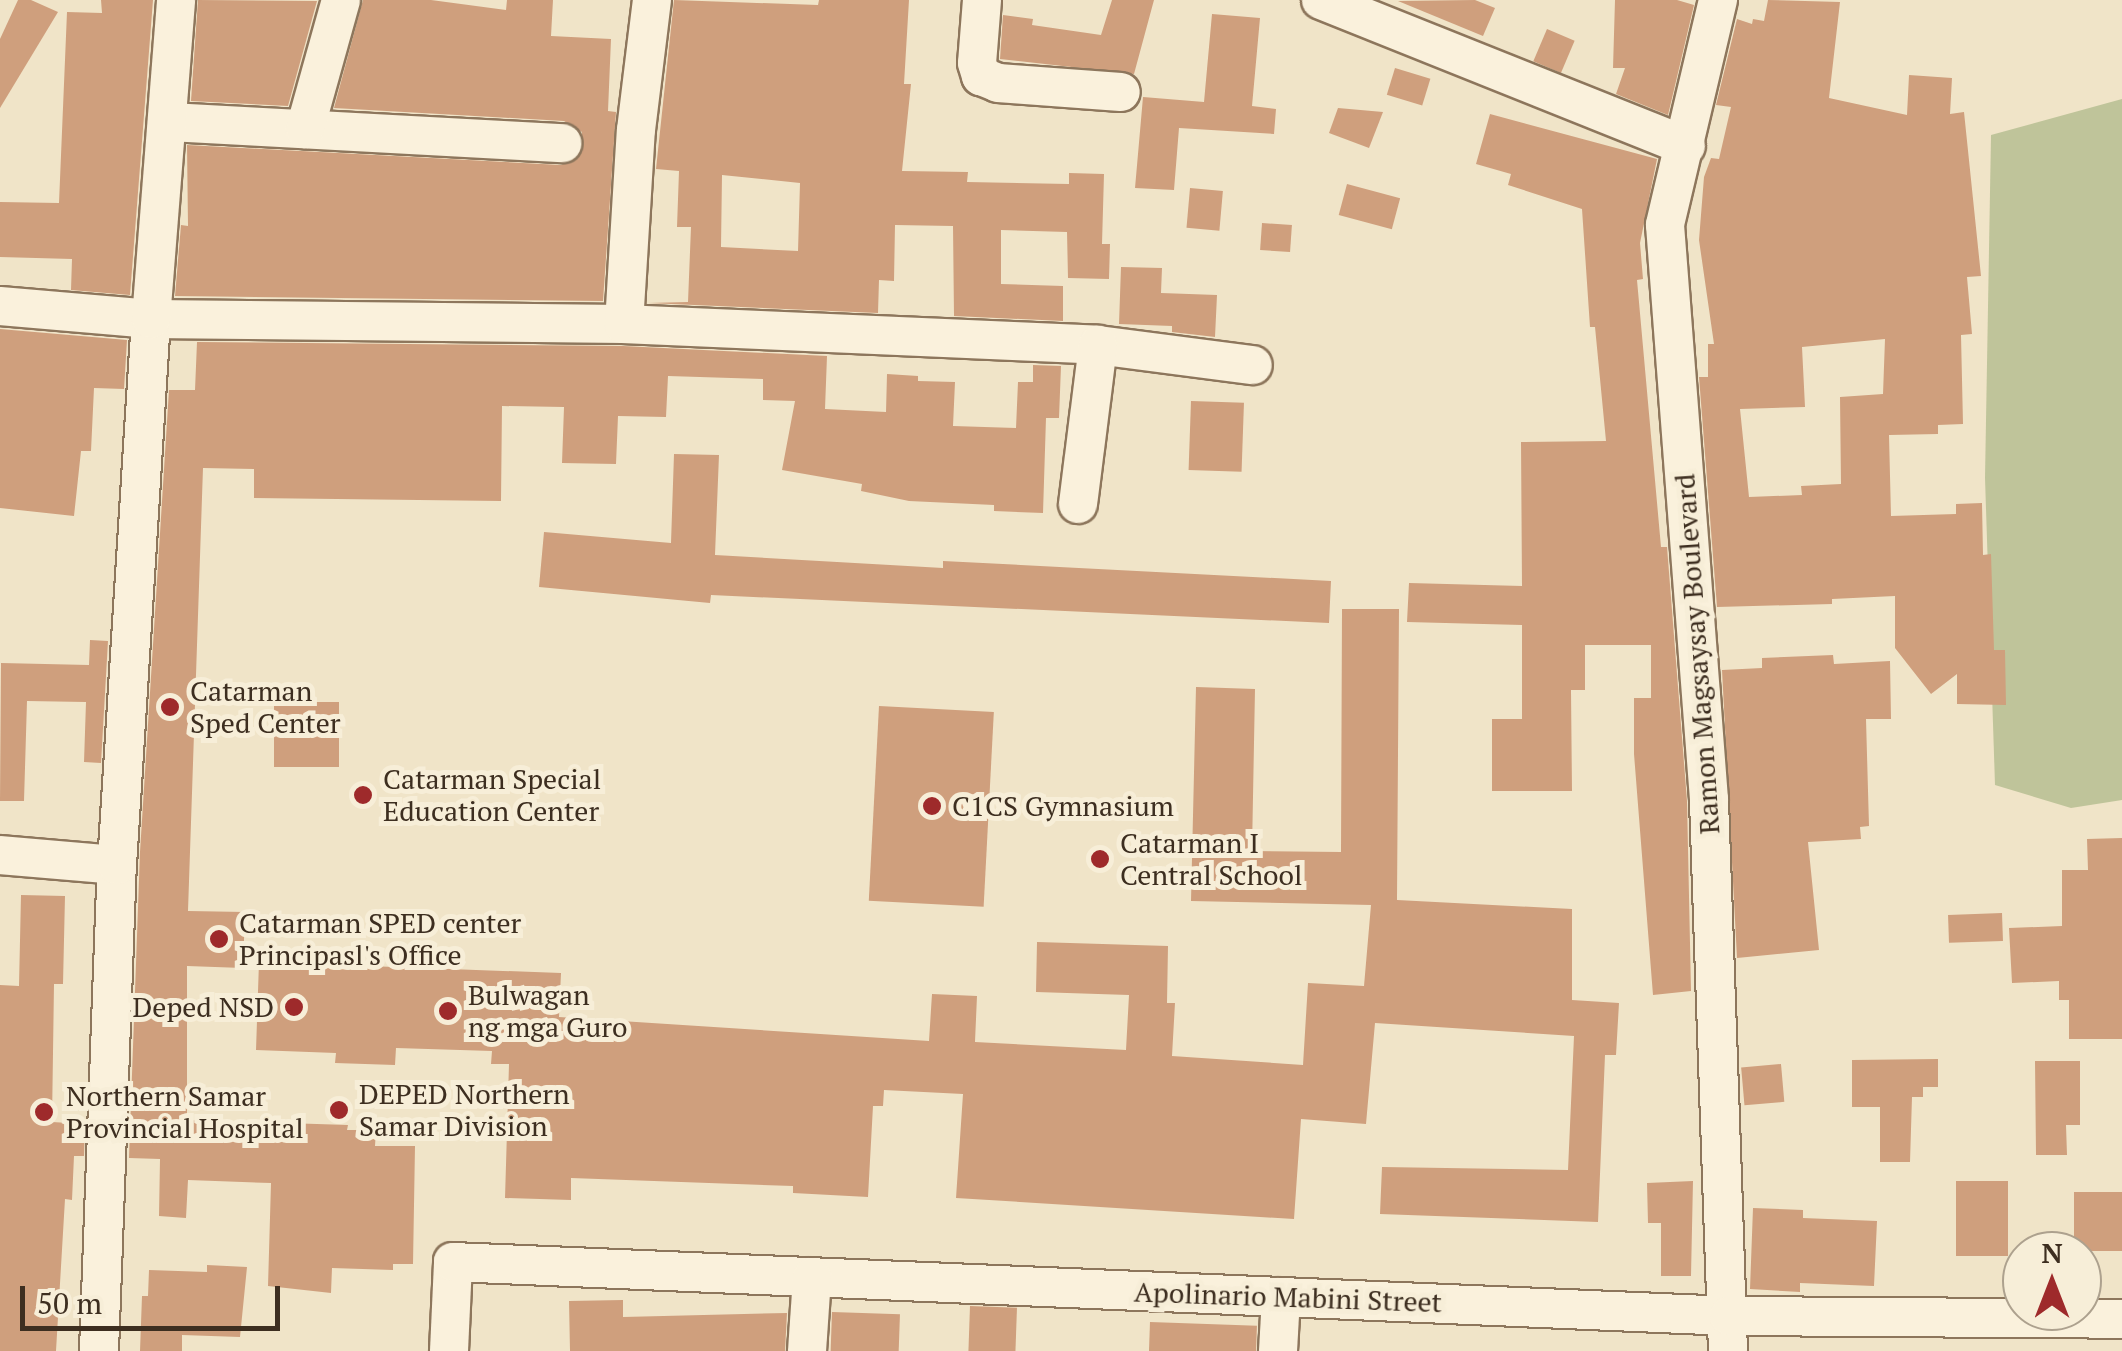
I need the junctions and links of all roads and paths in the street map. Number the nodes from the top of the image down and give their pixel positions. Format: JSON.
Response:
{"nodes":[{"id":1,"x":176,"y":0,"type":"edge"},
{"id":2,"x":341,"y":0,"type":"edge"},
{"id":3,"x":652,"y":0,"type":"edge"},
{"id":4,"x":982,"y":0,"type":"edge"},
{"id":5,"x":1321,"y":0,"type":"edge"},
{"id":6,"x":1718,"y":0,"type":"edge"},
{"id":7,"x":1121,"y":92,"type":"dead end"},
{"id":8,"x":170,"y":122,"type":"junction"},
{"id":9,"x":305,"y":128,"type":"junction"},
{"id":10,"x":562,"y":144,"type":"dead end"},
{"id":11,"x":1686,"y":146,"type":"junction"},
{"id":12,"x":0,"y":306,"type":"edge"},
{"id":13,"x":151,"y":319,"type":"junction"},
{"id":14,"x":624,"y":324,"type":"junction"},
{"id":15,"x":1098,"y":345,"type":"junction"},
{"id":16,"x":1252,"y":365,"type":"dead end"},
{"id":17,"x":1078,"y":504,"type":"dead end"},
{"id":18,"x":0,"y":855,"type":"edge"},
{"id":19,"x":117,"y":865,"type":"junction"},
{"id":20,"x":812,"y":1277,"type":"junction"},
{"id":21,"x":1281,"y":1297,"type":"junction"},
{"id":22,"x":2122,"y":1319,"type":"edge"},
{"id":23,"x":1728,"y":1333,"type":"edge"},
{"id":24,"x":99,"y":1351,"type":"edge"},
{"id":25,"x":449,"y":1351,"type":"edge"},
{"id":26,"x":807,"y":1351,"type":"edge"},
{"id":27,"x":1278,"y":1351,"type":"edge"}],
"edges":[{"from":1,"to":8,"type":"street"},
{"from":2,"to":9,"type":"street"},
{"from":3,"to":14,"type":"street"},
{"from":4,"to":7,"type":"street"},
{"from":5,"to":11,"type":"street"},
{"from":6,"to":11,"type":"street","name":"Ramon Magsaysay Boulevard"},
{"from":8,"to":9,"type":"street"},
{"from":8,"to":13,"type":"street"},
{"from":9,"to":10,"type":"street"},
{"from":11,"to":23,"type":"street","name":"Ramon Magsaysay Boulevard"},
{"from":12,"to":13,"type":"street"},
{"from":13,"to":14,"type":"street"},
{"from":13,"to":19,"type":"street"},
{"from":14,"to":15,"type":"street"},
{"from":15,"to":16,"type":"street"},
{"from":15,"to":17,"type":"street"},
{"from":18,"to":19,"type":"street"},
{"from":19,"to":24,"type":"street"},
{"from":20,"to":21,"type":"street","name":"Apolinario Mabini Street"},
{"from":20,"to":25,"type":"street","name":"Apolinario Mabini Street"},
{"from":20,"to":26,"type":"street"},
{"from":21,"to":23,"type":"street","name":"Apolinario Mabini Street"},
{"from":21,"to":27,"type":"street"},
{"from":22,"to":23,"type":"street","name":"Apolinario Mabini Street"}]}
